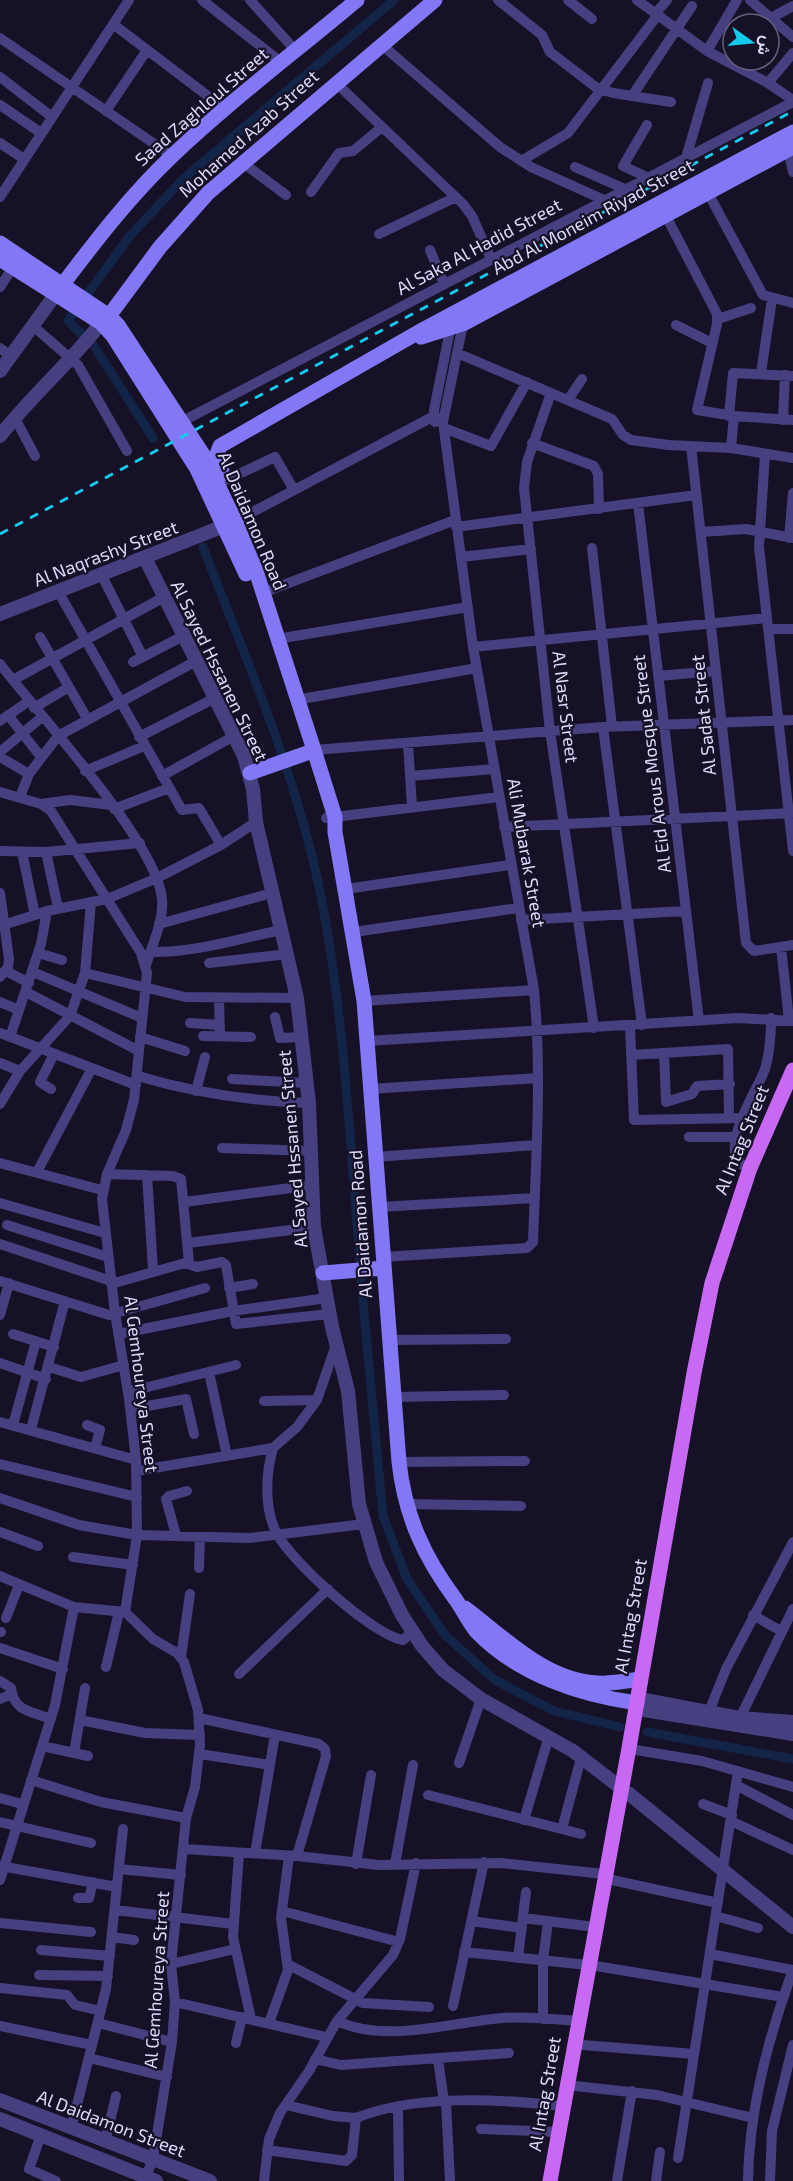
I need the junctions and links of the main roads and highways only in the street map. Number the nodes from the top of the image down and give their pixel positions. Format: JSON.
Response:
{"nodes":[{"id":1,"x":357,"y":0,"type":"edge"},
{"id":2,"x":435,"y":0,"type":"edge"},
{"id":3,"x":793,"y":132,"type":"edge"},
{"id":4,"x":791,"y":148,"type":"edge"},
{"id":5,"x":730,"y":173,"type":"junction"},
{"id":6,"x":604,"y":240,"type":"junction"},
{"id":7,"x":0,"y":243,"type":"edge"},
{"id":8,"x":6,"y":263,"type":"edge"},
{"id":9,"x":64,"y":293,"type":"junction"},
{"id":10,"x":100,"y":320,"type":"junction"},
{"id":11,"x":147,"y":378,"type":"junction"},
{"id":12,"x":234,"y":522,"type":"junction"},
{"id":13,"x":251,"y":573,"type":"junction"},
{"id":14,"x":307,"y":753,"type":"junction"},
{"id":15,"x":250,"y":773,"type":"road end"},
{"id":16,"x":793,"y":1070,"type":"edge"},
{"id":17,"x":793,"y":1090,"type":"edge"},
{"id":18,"x":384,"y":1263,"type":"junction"},
{"id":19,"x":323,"y":1273,"type":"road end"},
{"id":20,"x":698,"y":1374,"type":"junction"},
{"id":21,"x":541,"y":1671,"type":"junction"},
{"id":22,"x":640,"y":1679,"type":"junction"},
{"id":23,"x":642,"y":1704,"type":"junction"},
{"id":24,"x":625,"y":1790,"type":"junction"},
{"id":25,"x":608,"y":1877,"type":"junction"},
{"id":26,"x":592,"y":1966,"type":"junction"},
{"id":27,"x":550,"y":2181,"type":"edge"},
{"id":28,"x":559,"y":2181,"type":"edge"}],
"edges":[{"from":1,"to":9,"type":"main road","name":"Saad Zaghloul Street"},
{"from":2,"to":10,"type":"main road","name":"Mohamed Azab Street"},
{"from":3,"to":5,"type":"main road","name":"Abd Al Moneim Riyad Street"},
{"from":4,"to":5,"type":"main road","name":"Abd Al Moneim Riyad Street"},
{"from":5,"to":6,"type":"main road","name":"Abd Al Moneim Riyad Street"},
{"from":5,"to":6,"type":"main road","name":"Abd Al Moneim Riyad Street"},
{"from":6,"to":12,"type":"main road","name":"Abd Al Moneim Riyad Street"},
{"from":7,"to":9,"type":"main road"},
{"from":8,"to":9,"type":"main road"},
{"from":9,"to":10,"type":"main road","name":"Al Daidamon Road"},
{"from":10,"to":11,"type":"main road","name":"Al Daidamon Road"},
{"from":11,"to":12,"type":"main road","name":"Al Daidamon Road"},
{"from":11,"to":12,"type":"main road","name":"Al Daidamon Road"},
{"from":12,"to":13,"type":"main road","name":"Al Daidamon Road"},
{"from":13,"to":14,"type":"main road","name":"Al Daidamon Road"},
{"from":13,"to":14,"type":"main road","name":"Al Daidamon Road"},
{"from":14,"to":15,"type":"main road"},
{"from":14,"to":18,"type":"main road","name":"Al Daidamon Road"},
{"from":16,"to":20,"type":"main road","name":"Al Intag Street"},
{"from":17,"to":20,"type":"main road","name":"Al Intag Street"},
{"from":18,"to":19,"type":"main road"},
{"from":18,"to":21,"type":"main road","name":"Al Daidamon Road"},
{"from":20,"to":22,"type":"main road","name":"Al Intag Street"},
{"from":20,"to":23,"type":"main road","name":"Al Intag Street"},
{"from":21,"to":22,"type":"main road","name":"Al Daidamon Road"},
{"from":21,"to":23,"type":"main road","name":"Al Daidamon Road"},
{"from":22,"to":23,"type":"main road","name":"Al Intag Street"},
{"from":23,"to":24,"type":"main road","name":"Al Intag Street"},
{"from":23,"to":24,"type":"main road","name":"Al Intag Street"},
{"from":24,"to":25,"type":"main road","name":"Al Intag Street"},
{"from":25,"to":26,"type":"main road","name":"Al Intag Street"},
{"from":25,"to":26,"type":"main road","name":"Al Intag Street"},
{"from":26,"to":27,"type":"main road","name":"Al Intag Street"},
{"from":26,"to":28,"type":"main road","name":"Al Intag Street"}]}
